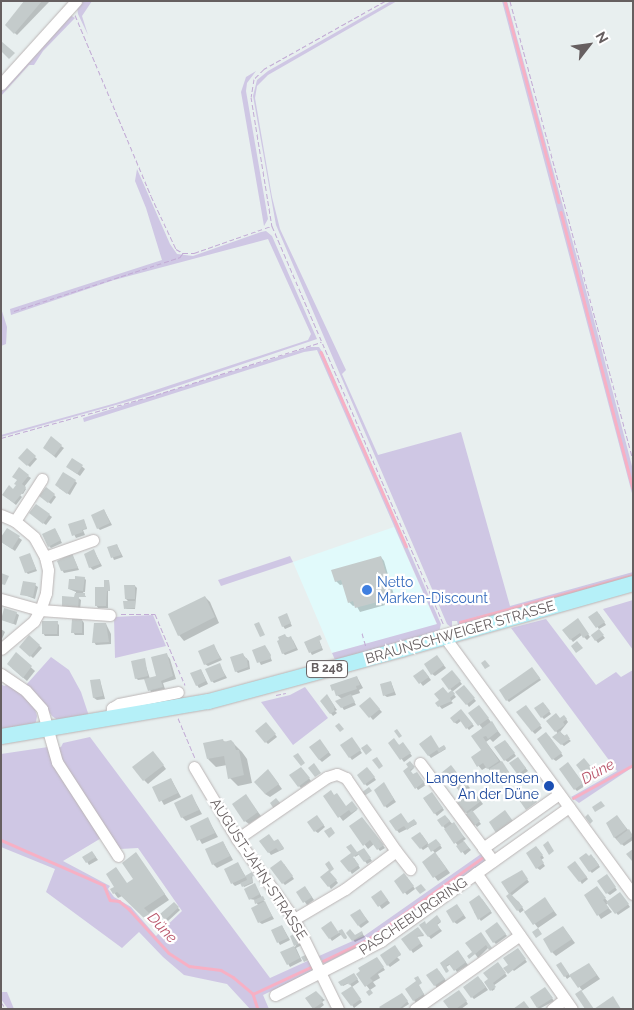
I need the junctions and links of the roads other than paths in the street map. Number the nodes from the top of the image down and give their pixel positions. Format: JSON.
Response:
{"nodes":[{"id":1,"x":69,"y":4,"type":"edge"},
{"id":2,"x":1,"y":84,"type":"edge"},
{"id":3,"x":42,"y":479,"type":"dead end"},
{"id":4,"x":1,"y":515,"type":"edge"},
{"id":5,"x":15,"y":521,"type":"junction"},
{"id":6,"x":93,"y":540,"type":"dead end"},
{"id":7,"x":45,"y":557,"type":"junction"},
{"id":8,"x":633,"y":583,"type":"edge"},
{"id":9,"x":1,"y":598,"type":"edge"},
{"id":10,"x":40,"y":610,"type":"junction"},
{"id":11,"x":110,"y":615,"type":"road end"},
{"id":12,"x":446,"y":636,"type":"junction"},
{"id":13,"x":1,"y":649,"type":"edge"},
{"id":14,"x":1,"y":674,"type":"edge"},
{"id":15,"x":182,"y":691,"type":"road end"},
{"id":16,"x":111,"y":718,"type":"junction"},
{"id":17,"x":48,"y":728,"type":"junction"},
{"id":18,"x":1,"y":736,"type":"edge"},
{"id":19,"x":420,"y":763,"type":"dead end"},
{"id":20,"x":194,"y":767,"type":"road end"},
{"id":21,"x":558,"y":794,"type":"junction"},
{"id":22,"x":569,"y":807,"type":"junction"},
{"id":23,"x":237,"y":839,"type":"junction"},
{"id":24,"x":483,"y":848,"type":"junction"},
{"id":25,"x":396,"y":851,"type":"junction"},
{"id":26,"x":118,"y":856,"type":"dead end"},
{"id":27,"x":493,"y":861,"type":"junction"},
{"id":28,"x":410,"y":868,"type":"dead end"},
{"id":29,"x":476,"y":873,"type":"junction"},
{"id":30,"x":632,"y":892,"type":"edge"},
{"id":31,"x":294,"y":919,"type":"junction"},
{"id":32,"x":520,"y":935,"type":"junction"},
{"id":33,"x":322,"y":972,"type":"junction"},
{"id":34,"x":275,"y":995,"type":"dead end"},
{"id":35,"x":568,"y":1004,"type":"edge"},
{"id":36,"x":338,"y":1009,"type":"edge"},
{"id":37,"x":415,"y":1009,"type":"edge"},
{"id":38,"x":552,"y":1009,"type":"edge"}],
"edges":[{"from":1,"to":2,"type":"street"},
{"from":3,"to":5,"type":"street"},
{"from":4,"to":5,"type":"street"},
{"from":5,"to":7,"type":"street"},
{"from":6,"to":7,"type":"street"},
{"from":7,"to":10,"type":"street"},
{"from":8,"to":12,"type":"main road","name":"BRAUNSCHWEIGER STRASSE","number":"B 248"},
{"from":9,"to":10,"type":"street"},
{"from":10,"to":11,"type":"street"},
{"from":10,"to":13,"type":"street"},
{"from":12,"to":16,"type":"main road","name":"BRAUNSCHWEIGER STRASSE","number":"B 248"},
{"from":12,"to":21,"type":"street"},
{"from":14,"to":17,"type":"street"},
{"from":15,"to":16,"type":"street"},
{"from":16,"to":17,"type":"main road","name":"BRAUNSCHWEIGER STRASSE","number":"B 248"},
{"from":17,"to":18,"type":"main road","name":"BRAUNSCHWEIGER STRASSE","number":"B 248"},
{"from":17,"to":26,"type":"street"},
{"from":19,"to":24,"type":"street"},
{"from":20,"to":23,"type":"street","name":"AUGUST-JAHN-STRASSE"},
{"from":21,"to":22,"type":"street"},
{"from":21,"to":24,"type":"street"},
{"from":22,"to":27,"type":"street","name":"PASCHEBURGRING"},
{"from":22,"to":30,"type":"street"},
{"from":23,"to":25,"type":"street"},
{"from":23,"to":31,"type":"street","name":"AUGUST-JAHN-STRASSE"},
{"from":24,"to":27,"type":"street"},
{"from":25,"to":28,"type":"street"},
{"from":25,"to":31,"type":"street"},
{"from":27,"to":29,"type":"street","name":"PASCHEBURGRING"},
{"from":29,"to":32,"type":"street","name":"PASCHEBURGRING"},
{"from":29,"to":33,"type":"street","name":"PASCHEBURGRING"},
{"from":31,"to":33,"type":"street","name":"AUGUST-JAHN-STRASSE"},
{"from":32,"to":35,"type":"street","name":"PASCHEBURGRING"},
{"from":32,"to":37,"type":"street"},
{"from":33,"to":34,"type":"street","name":"PASCHEBURGRING"},
{"from":33,"to":36,"type":"street"},
{"from":35,"to":38,"type":"street","name":"PASCHEBURGRING"}]}
